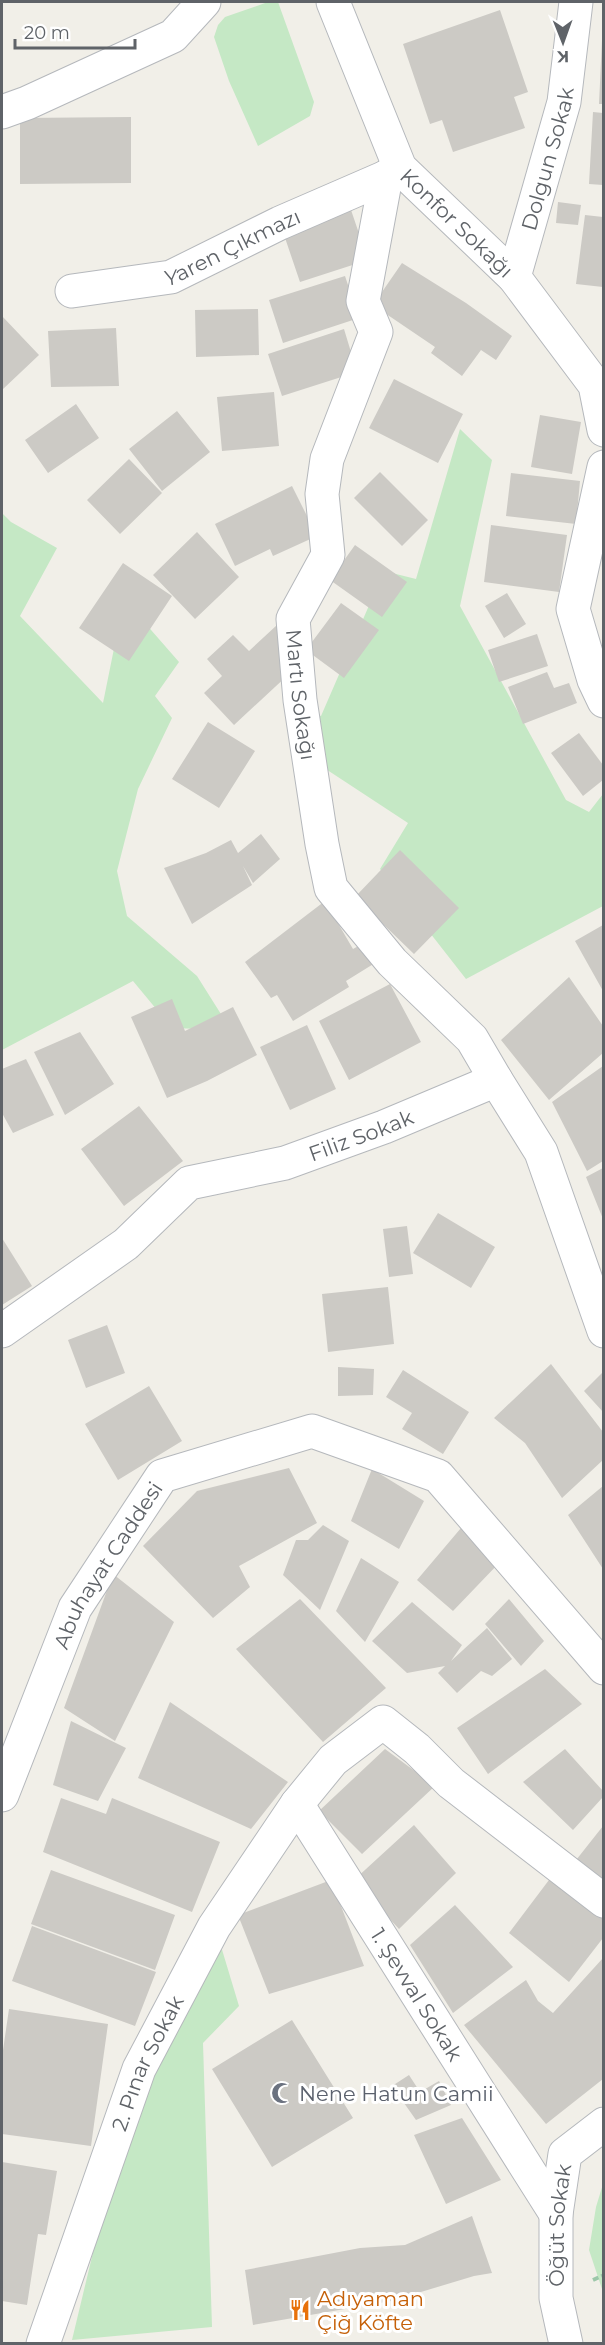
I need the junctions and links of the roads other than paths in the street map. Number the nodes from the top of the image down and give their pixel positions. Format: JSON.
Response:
{"nodes":[{"id":1,"x":204,"y":2,"type":"edge"},
{"id":2,"x":333,"y":2,"type":"edge"},
{"id":3,"x":576,"y":2,"type":"edge"},
{"id":4,"x":2,"y":112,"type":"edge"},
{"id":5,"x":393,"y":172,"type":"junction"},
{"id":6,"x":514,"y":277,"type":"junction"},
{"id":7,"x":72,"y":291,"type":"dead end"},
{"id":8,"x":603,"y":430,"type":"edge"},
{"id":9,"x":603,"y":467,"type":"edge"},
{"id":10,"x":603,"y":701,"type":"edge"},
{"id":11,"x":495,"y":1080,"type":"junction"},
{"id":12,"x":2,"y":1330,"type":"edge"},
{"id":13,"x":603,"y":1331,"type":"edge"},
{"id":14,"x":603,"y":1668,"type":"edge"},
{"id":15,"x":2,"y":1795,"type":"edge"},
{"id":16,"x":297,"y":1804,"type":"junction"},
{"id":17,"x":603,"y":1901,"type":"edge"},
{"id":18,"x":603,"y":2124,"type":"edge"},
{"id":19,"x":556,"y":2214,"type":"junction"},
{"id":20,"x":43,"y":2343,"type":"edge"},
{"id":21,"x":566,"y":2343,"type":"edge"}],
"edges":[{"from":1,"to":4,"type":"street"},
{"from":2,"to":5,"type":"street","name":"Konfor Sokağı"},
{"from":3,"to":6,"type":"street","name":"Dolgun Sokak"},
{"from":5,"to":6,"type":"street","name":"Konfor Sokağı"},
{"from":5,"to":7,"type":"street","name":"Yaren Çıkmazı"},
{"from":5,"to":11,"type":"street","name":"Martı Sokağı"},
{"from":6,"to":8,"type":"street","name":"Konfor Sokağı"},
{"from":9,"to":10,"type":"street"},
{"from":11,"to":12,"type":"street","name":"Filiz Sokak"},
{"from":11,"to":13,"type":"street"},
{"from":14,"to":15,"type":"street","name":"Abuhayat Caddesi"},
{"from":16,"to":17,"type":"street","name":"2. Pınar Sokak"},
{"from":16,"to":19,"type":"street","name":"1. Şevval Sokak"},
{"from":16,"to":20,"type":"street","name":"2. Pınar Sokak"},
{"from":18,"to":19,"type":"street","name":"Öğüt Sokak"},
{"from":19,"to":21,"type":"street","name":"Öğüt Sokak"}]}
